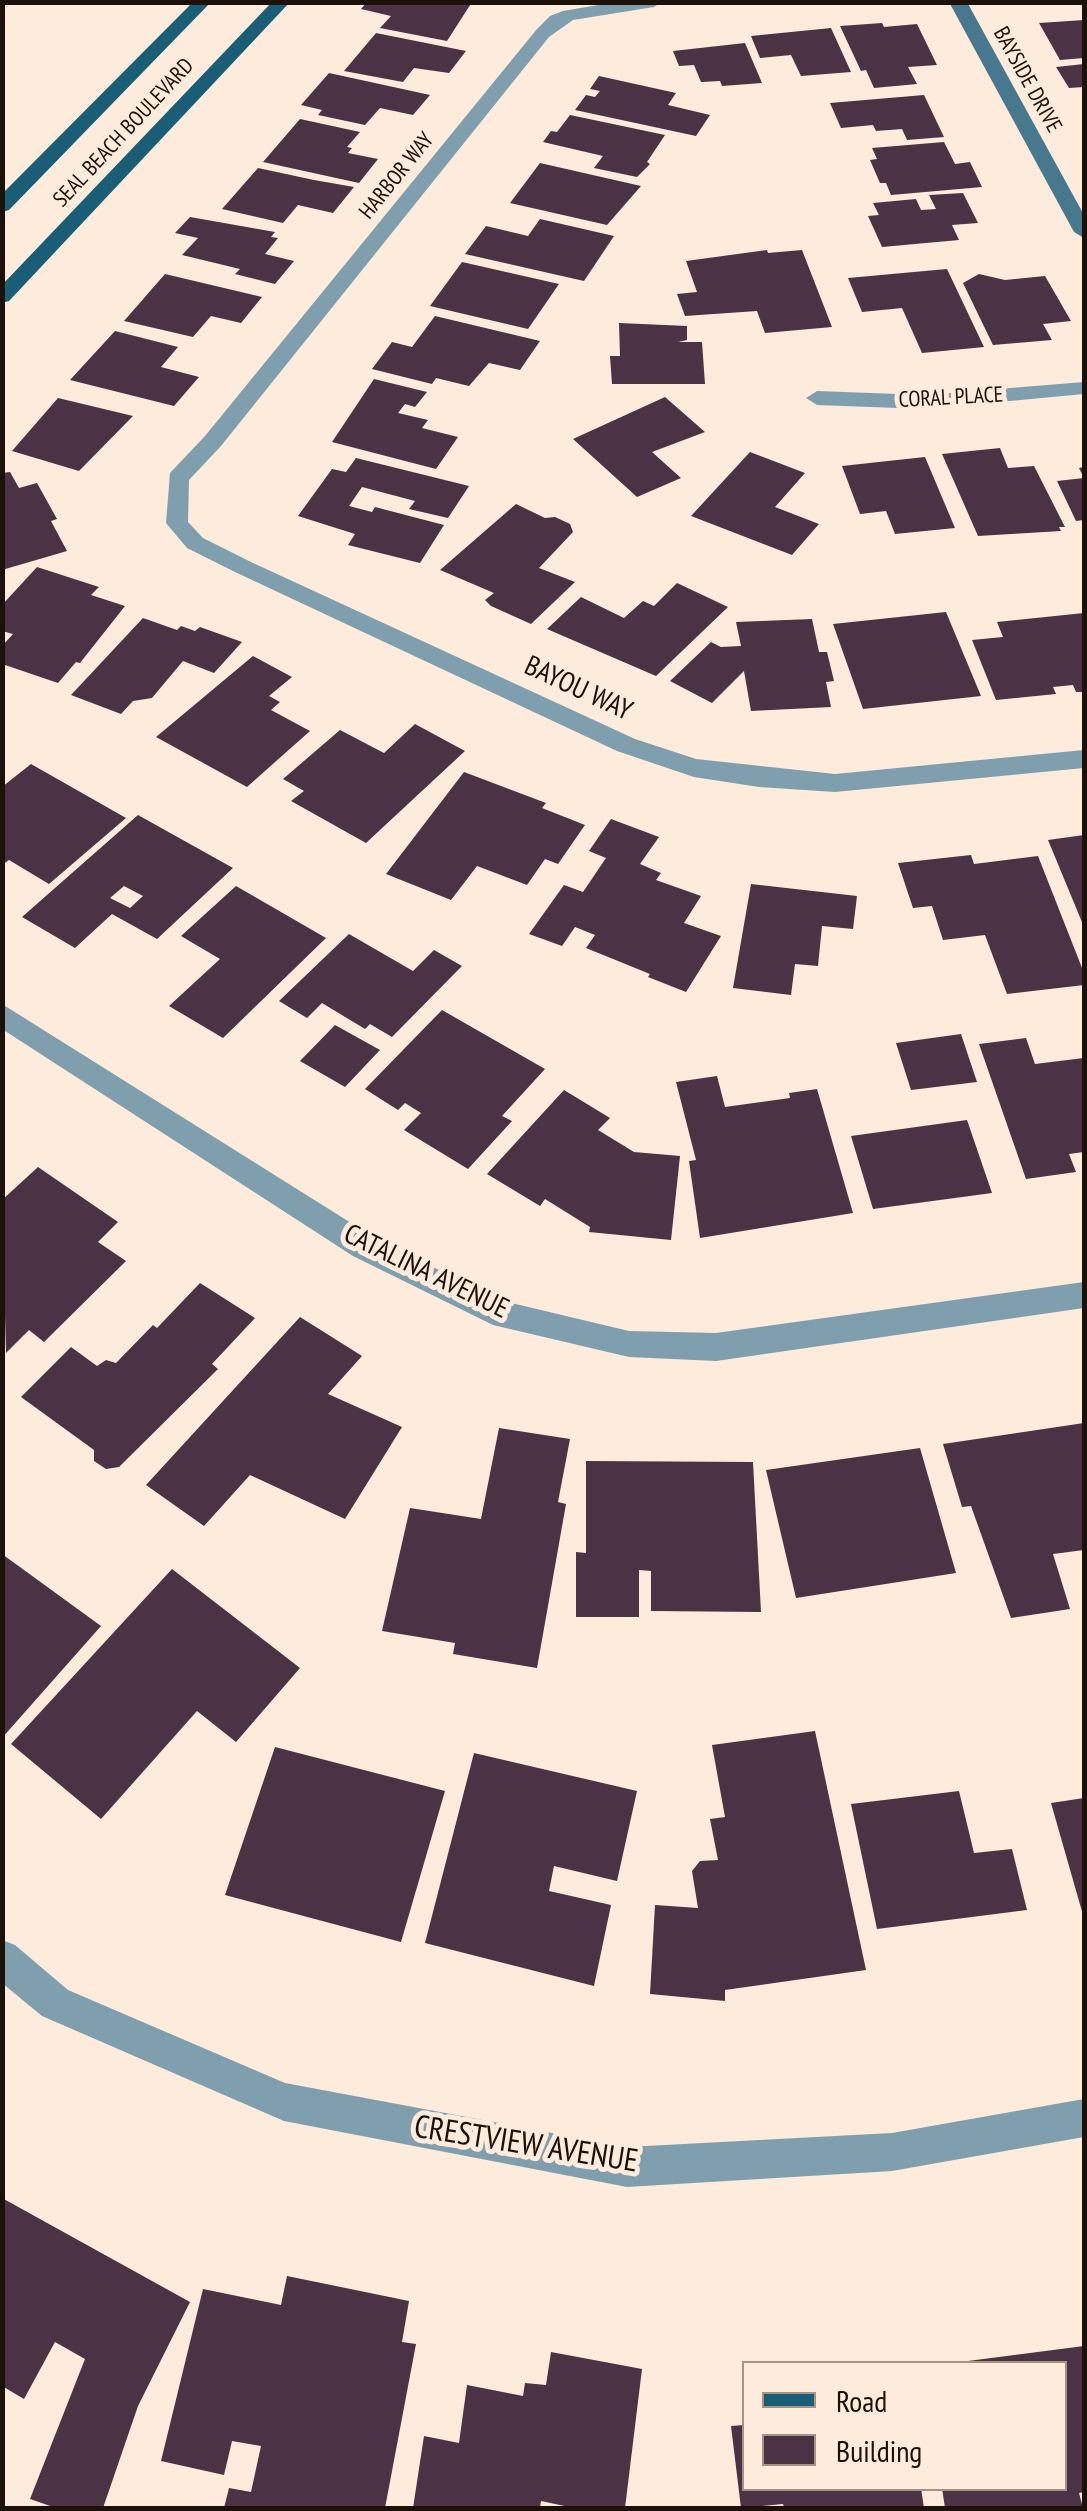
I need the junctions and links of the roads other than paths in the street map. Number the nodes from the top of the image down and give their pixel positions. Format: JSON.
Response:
{"nodes":[{"id":1,"x":203,"y":2,"type":"edge"},
{"id":2,"x":282,"y":2,"type":"edge"},
{"id":3,"x":654,"y":2,"type":"edge"},
{"id":4,"x":958,"y":2,"type":"edge"},
{"id":5,"x":2,"y":206,"type":"edge"},
{"id":6,"x":1084,"y":232,"type":"edge"},
{"id":7,"x":2,"y":298,"type":"edge"},
{"id":8,"x":1084,"y":388,"type":"edge"},
{"id":9,"x":817,"y":398,"type":"dead end"},
{"id":10,"x":213,"y":441,"type":"joint"},
{"id":11,"x":1084,"y":759,"type":"edge"},
{"id":12,"x":2,"y":1015,"type":"edge"},
{"id":13,"x":1084,"y":1295,"type":"edge"},
{"id":14,"x":2,"y":1958,"type":"edge"},
{"id":15,"x":1084,"y":2118,"type":"edge"}],
"edges":[{"from":1,"to":5,"type":"main road","name":"SEAL BEACH BOULEVARD"},
{"from":2,"to":7,"type":"main road","name":"SEAL BEACH BOULEVARD"},
{"from":3,"to":10,"type":"street","name":"HARBOR WAY"},
{"from":4,"to":6,"type":"street","name":"BAYSIDE DRIVE"},
{"from":8,"to":9,"type":"street","name":"CORAL PLACE"},
{"from":10,"to":11,"type":"street","name":"BAYOU WAY"},
{"from":12,"to":13,"type":"street","name":"CATALINA AVENUE"},
{"from":14,"to":15,"type":"street","name":"CRESTVIEW AVENUE"}]}
